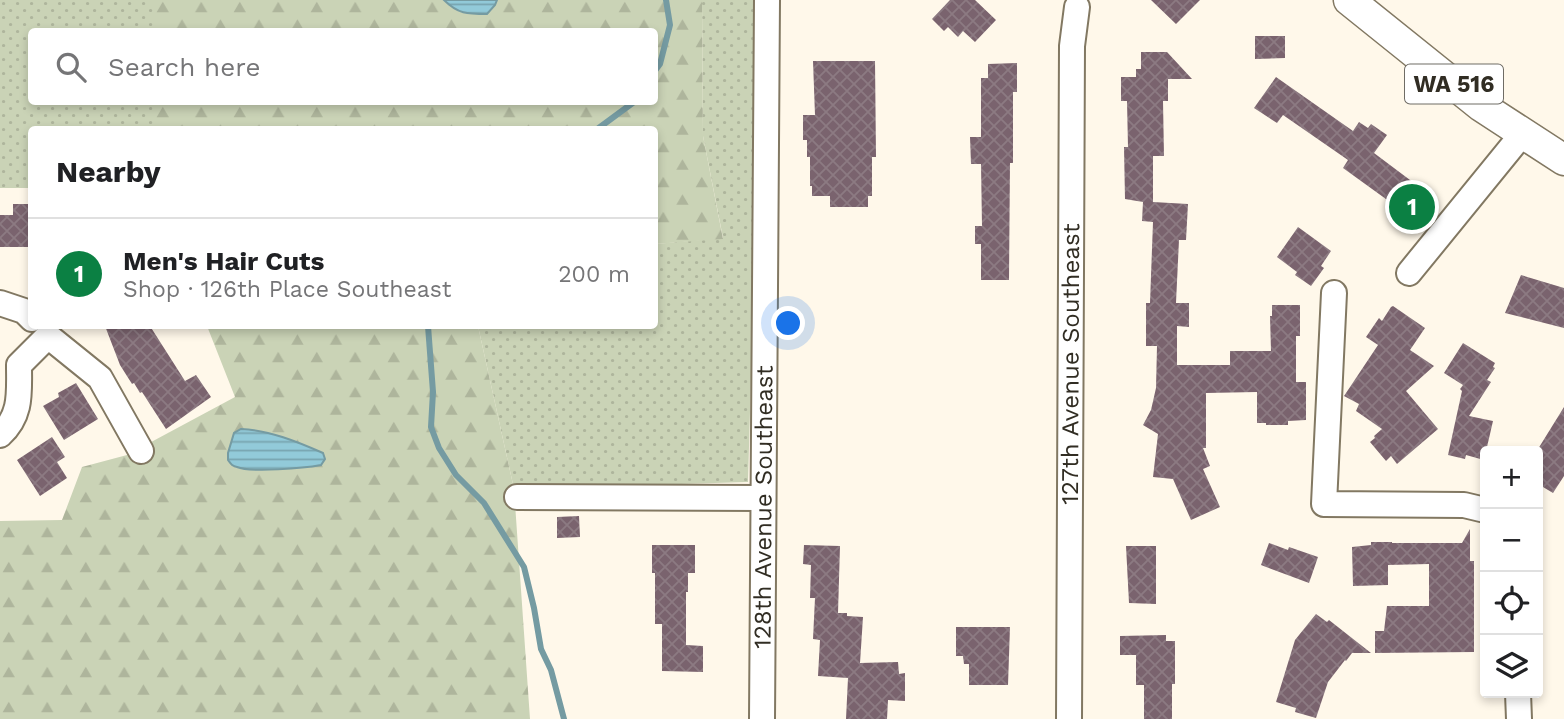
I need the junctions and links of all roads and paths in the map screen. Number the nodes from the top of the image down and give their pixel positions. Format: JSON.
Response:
{"nodes":[{"id":1,"x":766,"y":0,"type":"edge"},
{"id":2,"x":1349,"y":0,"type":"edge"},
{"id":3,"x":1076,"y":3,"type":"edge"},
{"id":4,"x":1523,"y":133,"type":"junction"},
{"id":5,"x":1564,"y":160,"type":"edge"},
{"id":6,"x":1409,"y":273,"type":"dead end"},
{"id":7,"x":1334,"y":293,"type":"dead end"},
{"id":8,"x":0,"y":303,"type":"edge"},
{"id":9,"x":28,"y":316,"type":"edge"},
{"id":10,"x":38,"y":329,"type":"edge"},
{"id":11,"x":41,"y":329,"type":"edge"},
{"id":12,"x":0,"y":435,"type":"edge"},
{"id":13,"x":141,"y":451,"type":"dead end"},
{"id":14,"x":517,"y":497,"type":"dead end"},
{"id":15,"x":762,"y":498,"type":"junction"},
{"id":16,"x":1481,"y":509,"type":"edge"},
{"id":17,"x":1518,"y":698,"type":"edge"},
{"id":18,"x":762,"y":719,"type":"edge"},
{"id":19,"x":1069,"y":719,"type":"edge"},
{"id":20,"x":1519,"y":719,"type":"edge"}],
"edges":[{"from":1,"to":15,"type":"street","name":"128th Avenue Southeast"},
{"from":2,"to":4,"type":"main road","number":"WA 516"},
{"from":3,"to":19,"type":"street","name":"127th Avenue Southeast"},
{"from":4,"to":5,"type":"main road","number":"WA 516"},
{"from":4,"to":6,"type":"street"},
{"from":7,"to":16,"type":"street"},
{"from":8,"to":9,"type":"street"},
{"from":10,"to":12,"type":"street"},
{"from":11,"to":13,"type":"street"},
{"from":14,"to":15,"type":"street"},
{"from":15,"to":18,"type":"street","name":"128th Avenue Southeast"},
{"from":17,"to":20,"type":"street"}]}
